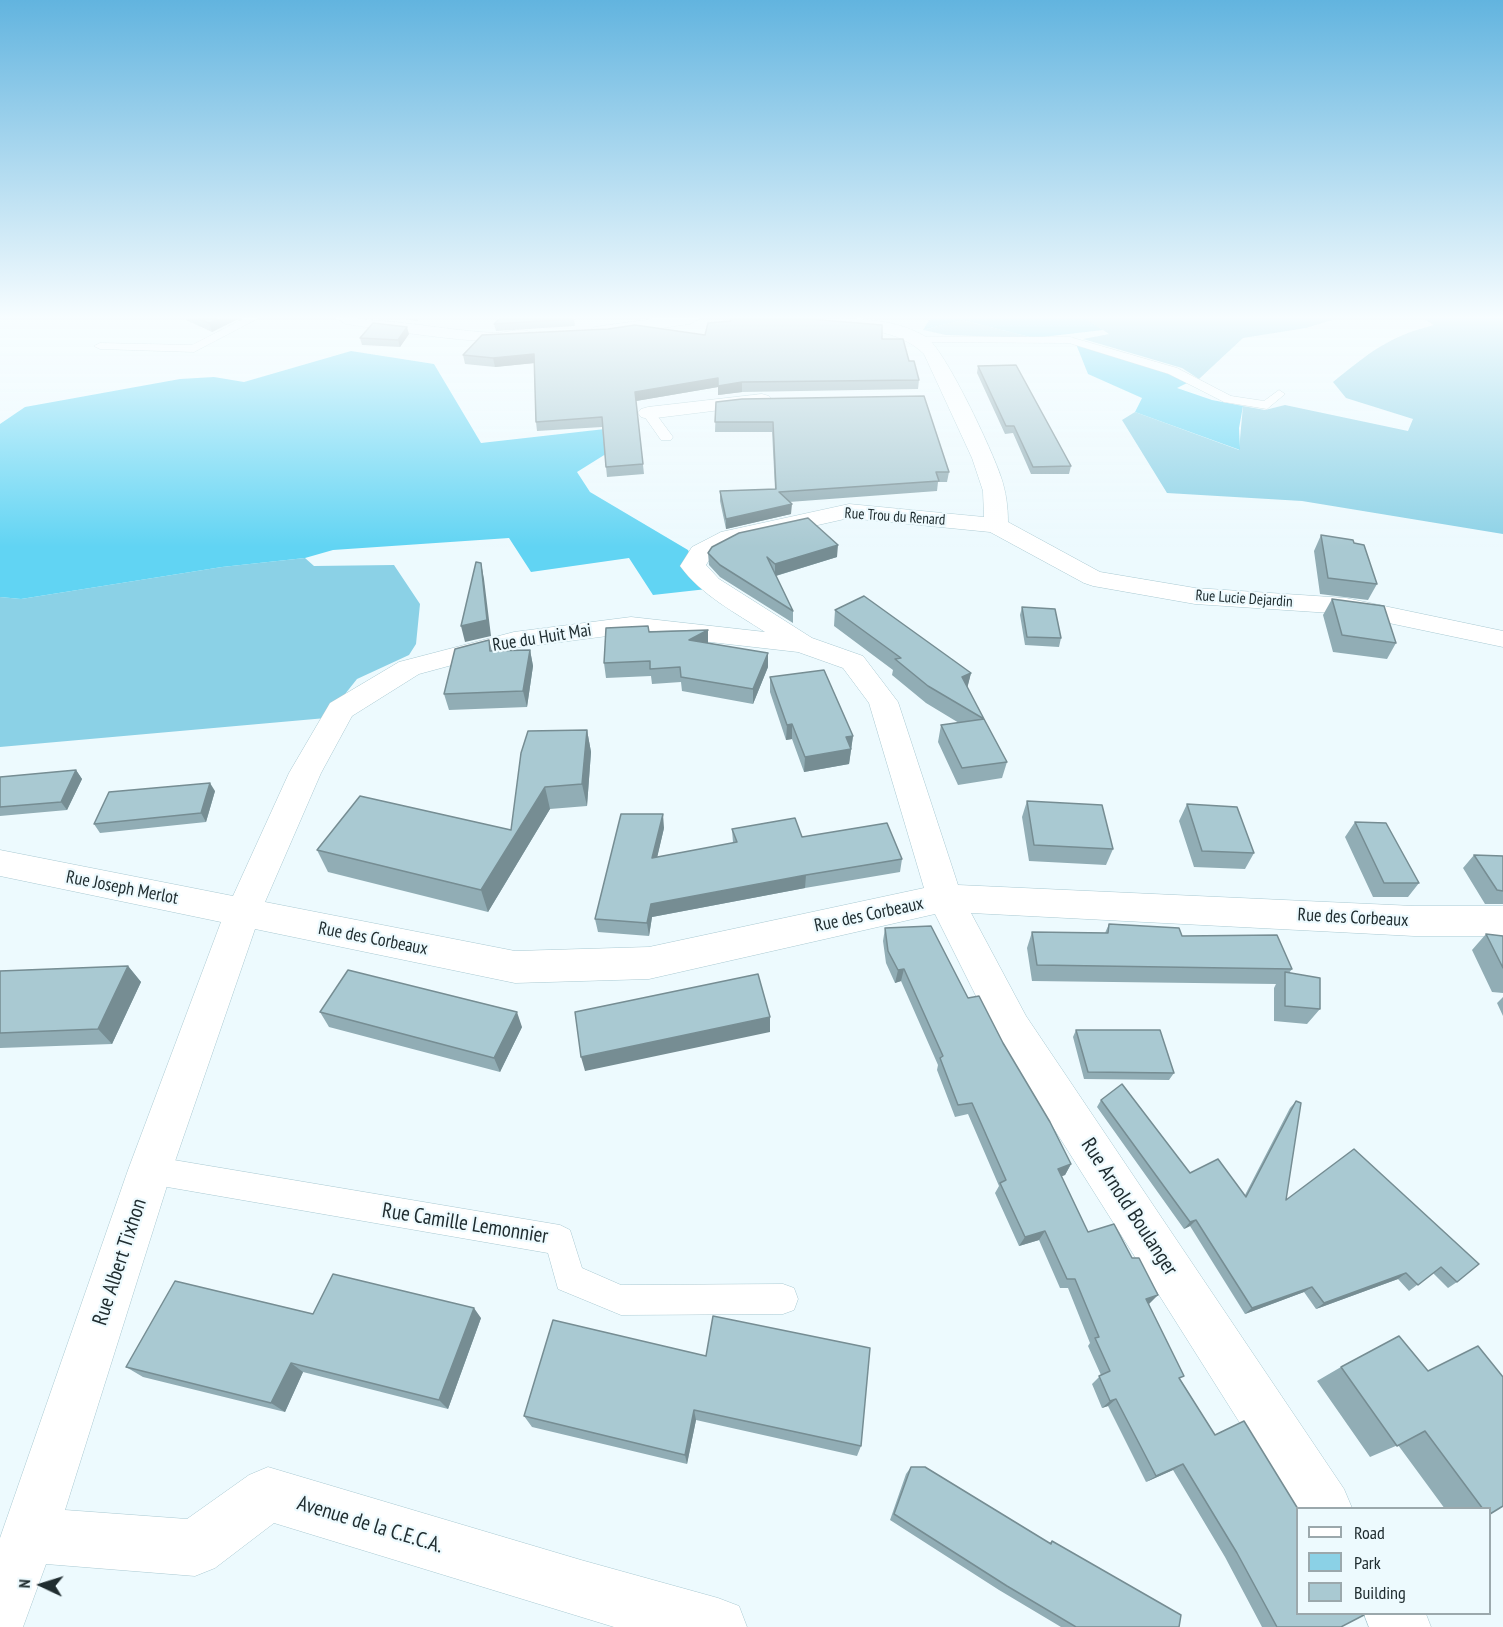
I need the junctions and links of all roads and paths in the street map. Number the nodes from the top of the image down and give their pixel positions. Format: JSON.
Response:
{"nodes":[{"id":1,"x":1220,"y":395,"type":"edge"},
{"id":2,"x":1279,"y":395,"type":"edge"},
{"id":3,"x":930,"y":397,"type":"dead end"},
{"id":4,"x":953,"y":397,"type":"joint"},
{"id":5,"x":777,"y":400,"type":"edge"},
{"id":6,"x":648,"y":413,"type":"joint"},
{"id":7,"x":666,"y":436,"type":"dead end"},
{"id":8,"x":996,"y":525,"type":"junction"},
{"id":9,"x":1503,"y":639,"type":"edge"},
{"id":10,"x":802,"y":644,"type":"junction"},
{"id":11,"x":0,"y":863,"type":"edge"},
{"id":12,"x":945,"y":898,"type":"junction"},
{"id":13,"x":243,"y":912,"type":"junction"},
{"id":14,"x":1503,"y":921,"type":"edge"},
{"id":15,"x":150,"y":1170,"type":"junction"},
{"id":16,"x":783,"y":1299,"type":"dead end"},
{"id":17,"x":1324,"y":1507,"type":"edge"},
{"id":18,"x":29,"y":1535,"type":"junction"},
{"id":19,"x":0,"y":1612,"type":"edge"},
{"id":20,"x":718,"y":1627,"type":"edge"}],
"edges":[{"from":1,"to":2,"type":"lane"},
{"from":3,"to":4,"type":"street"},
{"from":4,"to":8,"type":"street"},
{"from":5,"to":6,"type":"street"},
{"from":6,"to":7,"type":"lane"},
{"from":8,"to":9,"type":"street","name":"Rue Lucie Dejardin"},
{"from":8,"to":10,"type":"street","name":"Rue Trou du Renard"},
{"from":10,"to":12,"type":"street","name":"Rue Trou du Renard"},
{"from":10,"to":13,"type":"street","name":"Rue du Huit Mai"},
{"from":11,"to":13,"type":"street","name":"Rue Joseph Merlot"},
{"from":12,"to":13,"type":"street","name":"Rue des Corbeaux"},
{"from":12,"to":14,"type":"street","name":"Rue des Corbeaux"},
{"from":12,"to":17,"type":"street","name":"Rue Arnold Boulanger"},
{"from":13,"to":15,"type":"street","name":"Rue Albert Tixhon"},
{"from":15,"to":16,"type":"lane","name":"Rue Camille Lemonnier"},
{"from":15,"to":18,"type":"street","name":"Rue Albert Tixhon"},
{"from":18,"to":19,"type":"street","name":"Rue Albert Tixhon"},
{"from":18,"to":20,"type":"street","name":"Avenue de la C.E.C.A."}]}
